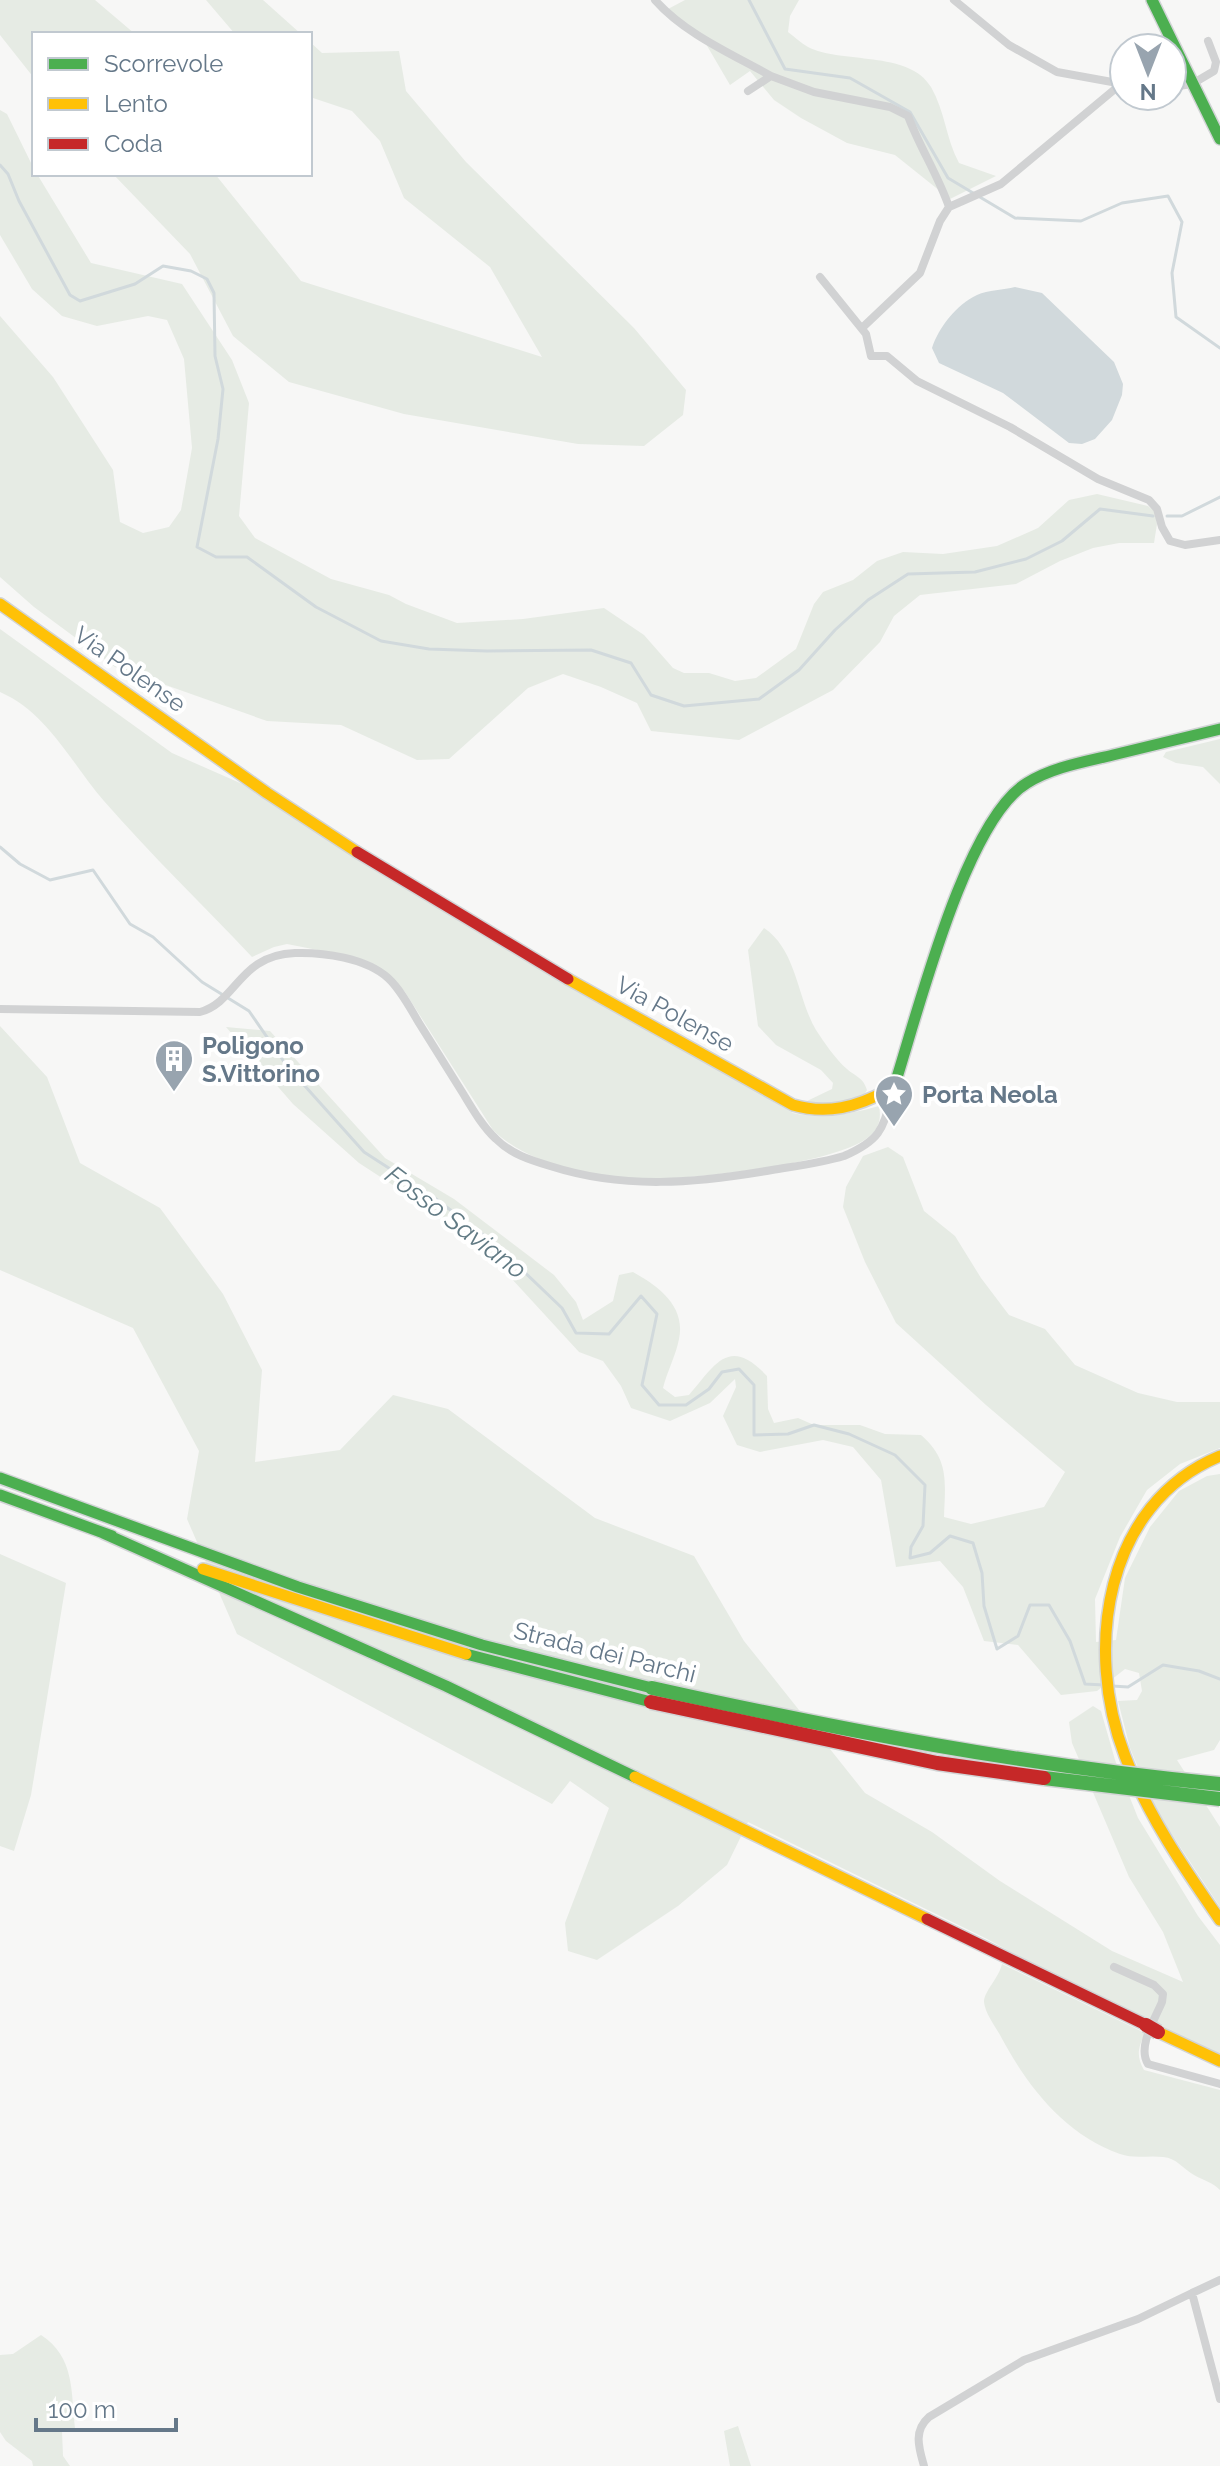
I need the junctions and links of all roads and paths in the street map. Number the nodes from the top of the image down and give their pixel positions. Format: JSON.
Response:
{"nodes":[{"id":1,"x":655,"y":0,"type":"edge"},
{"id":2,"x":954,"y":0,"type":"edge"},
{"id":3,"x":1152,"y":0,"type":"edge"},
{"id":4,"x":1208,"y":41,"type":"dead end"},
{"id":5,"x":771,"y":76,"type":"junction"},
{"id":6,"x":1108,"y":81,"type":"edge"},
{"id":7,"x":1192,"y":84,"type":"junction"},
{"id":8,"x":1188,"y":85,"type":"edge"},
{"id":9,"x":748,"y":91,"type":"dead end"},
{"id":10,"x":1108,"y":96,"type":"edge"},
{"id":11,"x":1220,"y":139,"type":"edge"},
{"id":12,"x":949,"y":207,"type":"junction"},
{"id":13,"x":820,"y":277,"type":"dead end"},
{"id":14,"x":862,"y":328,"type":"junction"},
{"id":15,"x":1220,"y":540,"type":"edge"},
{"id":16,"x":0,"y":604,"type":"edge"},
{"id":17,"x":1220,"y":729,"type":"edge"},
{"id":18,"x":0,"y":1009,"type":"edge"},
{"id":19,"x":894,"y":1087,"type":"junction"},
{"id":20,"x":1220,"y":1456,"type":"edge"},
{"id":21,"x":0,"y":1478,"type":"edge"},
{"id":22,"x":0,"y":1495,"type":"edge"},
{"id":23,"x":103,"y":1533,"type":"junction"},
{"id":24,"x":651,"y":1695,"type":"junction"},
{"id":25,"x":1220,"y":1784,"type":"edge"},
{"id":26,"x":1220,"y":1799,"type":"edge"},
{"id":27,"x":1220,"y":1920,"type":"edge"},
{"id":28,"x":1114,"y":1967,"type":"dead end"},
{"id":29,"x":1220,"y":2061,"type":"edge"},
{"id":30,"x":1220,"y":2084,"type":"edge"},
{"id":31,"x":1220,"y":2280,"type":"edge"},
{"id":32,"x":1192,"y":2293,"type":"junction"},
{"id":33,"x":1220,"y":2399,"type":"edge"},
{"id":34,"x":924,"y":2466,"type":"edge"}],
"edges":[{"from":1,"to":5,"type":"street"},
{"from":2,"to":6,"type":"street"},
{"from":3,"to":7,"type":"main road"},
{"from":4,"to":7,"type":"street"},
{"from":5,"to":9,"type":"street"},
{"from":5,"to":12,"type":"street"},
{"from":7,"to":8,"type":"street"},
{"from":7,"to":11,"type":"main road"},
{"from":10,"to":12,"type":"street"},
{"from":12,"to":14,"type":"street"},
{"from":13,"to":14,"type":"street"},
{"from":14,"to":15,"type":"street"},
{"from":16,"to":19,"type":"main road","name":"Via Polense"},
{"from":17,"to":19,"type":"main road"},
{"from":18,"to":19,"type":"street"},
{"from":20,"to":27,"type":"main road"},
{"from":21,"to":24,"type":"main road","name":"Strada dei Parchi"},
{"from":22,"to":23,"type":"main road","name":"Strada dei Parchi"},
{"from":23,"to":24,"type":"main road","name":"Strada dei Parchi"},
{"from":23,"to":29,"type":"main road"},
{"from":24,"to":25,"type":"main road","name":"Strada dei Parchi","bridge":true},
{"from":24,"to":26,"type":"main road","name":"Strada dei Parchi","bridge":true},
{"from":28,"to":30,"type":"street"},
{"from":31,"to":32,"type":"street"},
{"from":32,"to":33,"type":"street"},
{"from":32,"to":34,"type":"street"}]}
